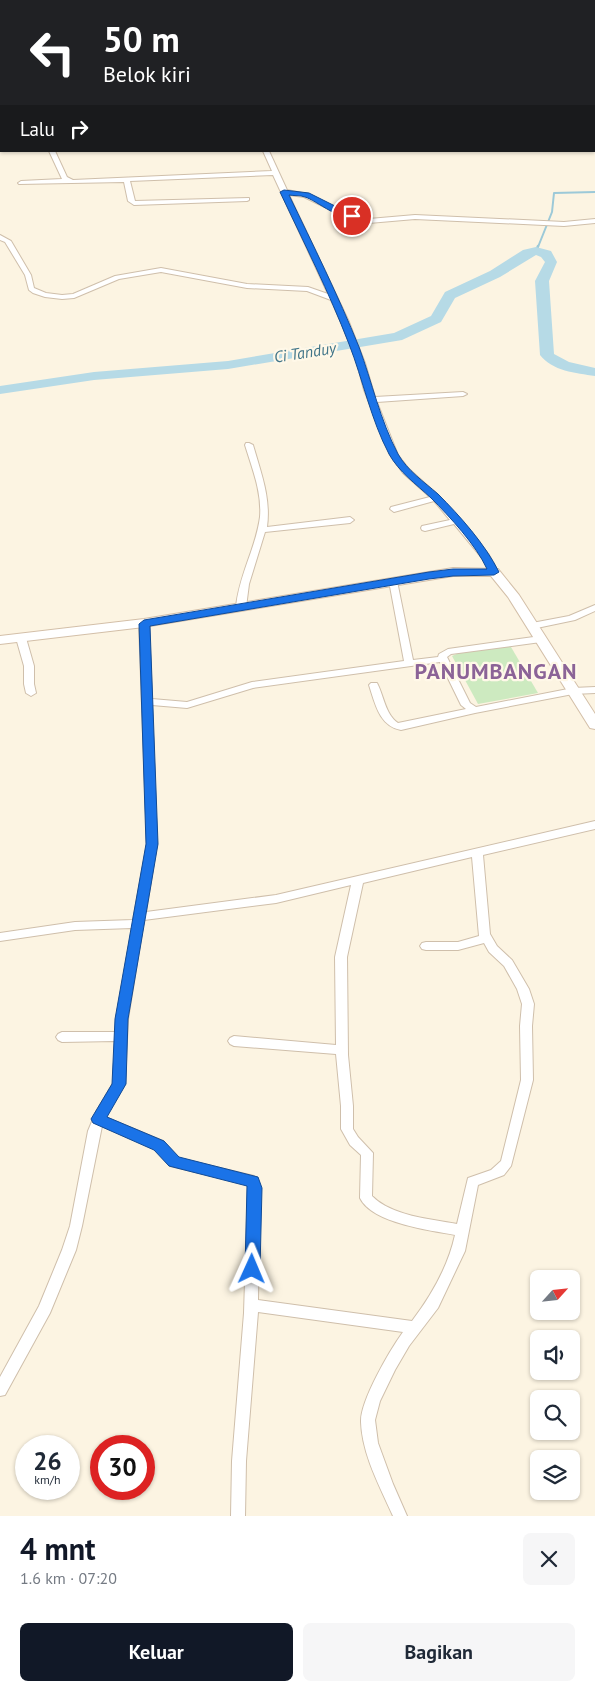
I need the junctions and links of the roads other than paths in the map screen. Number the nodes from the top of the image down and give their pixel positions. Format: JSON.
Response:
{"nodes":[{"id":1,"x":52,"y":152,"type":"edge"},
{"id":2,"x":266,"y":152,"type":"edge"},
{"id":3,"x":274,"y":173,"type":"junction"},
{"id":4,"x":127,"y":180,"type":"junction"},
{"id":5,"x":68,"y":181,"type":"junction"},
{"id":6,"x":21,"y":183,"type":"dead end"},
{"id":7,"x":284,"y":192,"type":"junction"},
{"id":8,"x":247,"y":199,"type":"dead end"},
{"id":9,"x":595,"y":221,"type":"edge"},
{"id":10,"x":0,"y":238,"type":"edge"},
{"id":11,"x":334,"y":299,"type":"junction"},
{"id":12,"x":463,"y":394,"type":"dead end"},
{"id":13,"x":372,"y":400,"type":"junction"},
{"id":14,"x":249,"y":445,"type":"dead end"},
{"id":15,"x":436,"y":498,"type":"junction"},
{"id":16,"x":394,"y":509,"type":"dead end"},
{"id":17,"x":350,"y":520,"type":"dead end"},
{"id":18,"x":456,"y":521,"type":"junction"},
{"id":19,"x":425,"y":528,"type":"dead end"},
{"id":20,"x":261,"y":530,"type":"junction"},
{"id":21,"x":494,"y":572,"type":"junction"},
{"id":22,"x":393,"y":581,"type":"junction"},
{"id":23,"x":242,"y":607,"type":"junction"},
{"id":24,"x":595,"y":608,"type":"edge"},
{"id":25,"x":144,"y":624,"type":"junction"},
{"id":26,"x":532,"y":626,"type":"junction"},
{"id":27,"x":21,"y":638,"type":"junction"},
{"id":28,"x":541,"y":638,"type":"junction"},
{"id":29,"x":0,"y":640,"type":"edge"},
{"id":30,"x":444,"y":659,"type":"junction"},
{"id":31,"x":409,"y":664,"type":"junction"},
{"id":32,"x":374,"y":685,"type":"dead end"},
{"id":33,"x":595,"y":690,"type":"edge"},
{"id":34,"x":573,"y":691,"type":"junction"},
{"id":35,"x":31,"y":693,"type":"dead end"},
{"id":36,"x":148,"y":702,"type":"junction"},
{"id":37,"x":475,"y":710,"type":"junction"},
{"id":38,"x":595,"y":725,"type":"edge"},
{"id":39,"x":595,"y":825,"type":"edge"},
{"id":40,"x":478,"y":852,"type":"junction"},
{"id":41,"x":358,"y":880,"type":"junction"},
{"id":42,"x":138,"y":920,"type":"junction"},
{"id":43,"x":0,"y":937,"type":"edge"},
{"id":44,"x":486,"y":938,"type":"junction"},
{"id":45,"x":426,"y":946,"type":"dead end"},
{"id":46,"x":121,"y":1036,"type":"junction"},
{"id":47,"x":62,"y":1037,"type":"dead end"},
{"id":48,"x":234,"y":1041,"type":"dead end"},
{"id":49,"x":342,"y":1050,"type":"junction"},
{"id":50,"x":98,"y":1119,"type":"junction"},
{"id":51,"x":463,"y":1231,"type":"junction"},
{"id":52,"x":252,"y":1305,"type":"junction"},
{"id":53,"x":415,"y":1328,"type":"junction"},
{"id":54,"x":1,"y":1388,"type":"edge"},
{"id":55,"x":238,"y":1516,"type":"edge"},
{"id":56,"x":400,"y":1516,"type":"edge"}],
"edges":[{"from":1,"to":5,"type":"street"},
{"from":2,"to":3,"type":"street"},
{"from":3,"to":4,"type":"street"},
{"from":3,"to":7,"type":"street"},
{"from":4,"to":5,"type":"street"},
{"from":4,"to":8,"type":"street"},
{"from":5,"to":6,"type":"street"},
{"from":7,"to":9,"type":"street"},
{"from":7,"to":11,"type":"street"},
{"from":10,"to":11,"type":"street"},
{"from":11,"to":13,"type":"street"},
{"from":12,"to":13,"type":"street"},
{"from":13,"to":15,"type":"street"},
{"from":14,"to":20,"type":"street"},
{"from":15,"to":16,"type":"street"},
{"from":15,"to":18,"type":"street"},
{"from":17,"to":20,"type":"street"},
{"from":18,"to":19,"type":"street"},
{"from":18,"to":21,"type":"street"},
{"from":20,"to":23,"type":"street"},
{"from":21,"to":22,"type":"main road"},
{"from":21,"to":26,"type":"main road"},
{"from":22,"to":23,"type":"main road"},
{"from":22,"to":31,"type":"street"},
{"from":23,"to":25,"type":"main road"},
{"from":24,"to":26,"type":"street"},
{"from":25,"to":27,"type":"main road"},
{"from":25,"to":36,"type":"street"},
{"from":26,"to":28,"type":"main road"},
{"from":27,"to":29,"type":"main road"},
{"from":27,"to":35,"type":"street"},
{"from":28,"to":30,"type":"street"},
{"from":28,"to":34,"type":"main road"},
{"from":30,"to":31,"type":"street"},
{"from":30,"to":37,"type":"street"},
{"from":31,"to":36,"type":"street"},
{"from":32,"to":37,"type":"street"},
{"from":33,"to":34,"type":"street"},
{"from":34,"to":37,"type":"street"},
{"from":34,"to":38,"type":"main road"},
{"from":36,"to":42,"type":"street"},
{"from":39,"to":40,"type":"street"},
{"from":40,"to":41,"type":"street"},
{"from":40,"to":44,"type":"street"},
{"from":41,"to":42,"type":"street"},
{"from":41,"to":49,"type":"street"},
{"from":42,"to":43,"type":"street"},
{"from":42,"to":46,"type":"street"},
{"from":44,"to":45,"type":"street"},
{"from":44,"to":51,"type":"street"},
{"from":46,"to":47,"type":"street"},
{"from":46,"to":50,"type":"street"},
{"from":48,"to":49,"type":"street"},
{"from":49,"to":51,"type":"street"},
{"from":50,"to":52,"type":"street"},
{"from":50,"to":54,"type":"street"},
{"from":51,"to":53,"type":"street"},
{"from":52,"to":53,"type":"street"},
{"from":52,"to":55,"type":"street"},
{"from":53,"to":56,"type":"street"}]}
